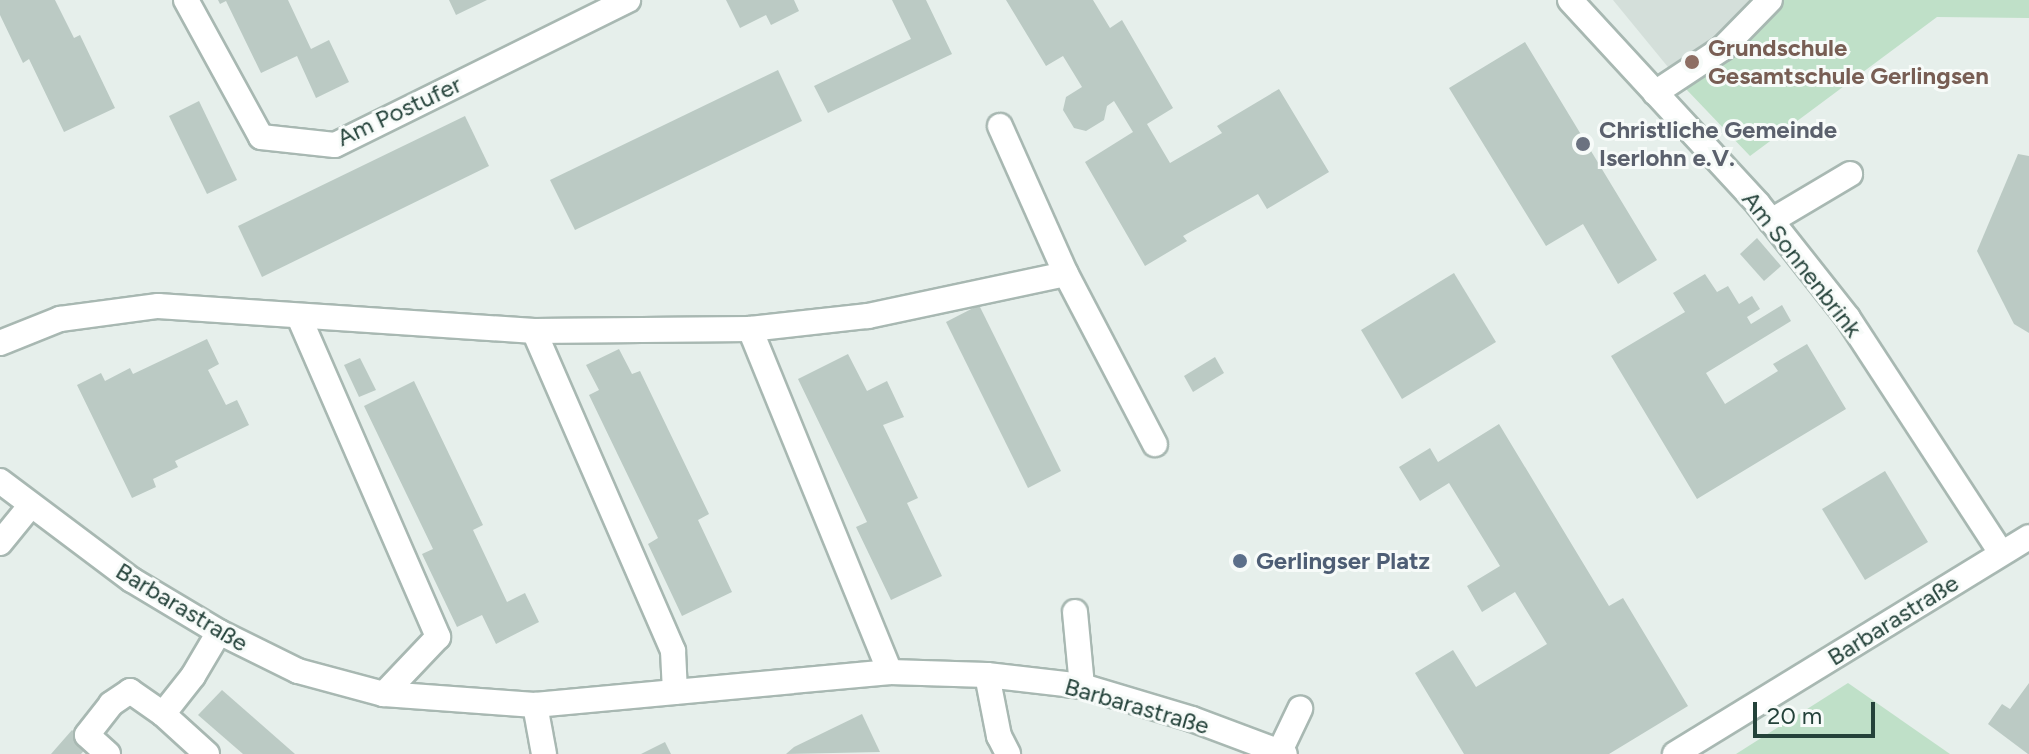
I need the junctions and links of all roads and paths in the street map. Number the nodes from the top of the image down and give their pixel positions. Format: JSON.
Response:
{"nodes":[{"id":1,"x":186,"y":0,"type":"edge"},
{"id":2,"x":628,"y":0,"type":"edge"},
{"id":3,"x":1570,"y":0,"type":"edge"},
{"id":4,"x":1770,"y":0,"type":"edge"},
{"id":5,"x":1655,"y":93,"type":"junction"},
{"id":6,"x":1000,"y":126,"type":"dead end"},
{"id":7,"x":1850,"y":174,"type":"dead end"},
{"id":8,"x":1771,"y":221,"type":"junction"},
{"id":9,"x":1066,"y":274,"type":"junction"},
{"id":10,"x":299,"y":317,"type":"junction"},
{"id":11,"x":750,"y":329,"type":"junction"},
{"id":12,"x":534,"y":331,"type":"junction"},
{"id":13,"x":0,"y":343,"type":"edge"},
{"id":14,"x":1155,"y":444,"type":"dead end"},
{"id":15,"x":0,"y":481,"type":"edge"},
{"id":16,"x":31,"y":505,"type":"junction"},
{"id":17,"x":2029,"y":537,"type":"edge"},
{"id":18,"x":0,"y":543,"type":"edge"},
{"id":19,"x":2001,"y":553,"type":"junction"},
{"id":20,"x":1075,"y":612,"type":"dead end"},
{"id":21,"x":219,"y":632,"type":"junction"},
{"id":22,"x":890,"y":672,"type":"junction"},
{"id":23,"x":987,"y":675,"type":"junction"},
{"id":24,"x":1082,"y":686,"type":"junction"},
{"id":25,"x":675,"y":692,"type":"junction"},
{"id":26,"x":384,"y":694,"type":"junction"},
{"id":27,"x":535,"y":705,"type":"junction"},
{"id":28,"x":1300,"y":709,"type":"dead end"},
{"id":29,"x":163,"y":714,"type":"junction"},
{"id":30,"x":1282,"y":752,"type":"edge"},
{"id":31,"x":108,"y":754,"type":"edge"},
{"id":32,"x":207,"y":754,"type":"edge"},
{"id":33,"x":544,"y":754,"type":"edge"},
{"id":34,"x":1008,"y":754,"type":"edge"},
{"id":35,"x":1675,"y":754,"type":"edge"}],
"edges":[{"from":1,"to":2,"type":"street","name":"Am Postufer"},
{"from":3,"to":5,"type":"street","name":"Am Sonnenbrink"},
{"from":4,"to":5,"type":"street"},
{"from":5,"to":8,"type":"street","name":"Am Sonnenbrink"},
{"from":6,"to":9,"type":"street"},
{"from":7,"to":8,"type":"street"},
{"from":8,"to":19,"type":"street","name":"Am Sonnenbrink"},
{"from":9,"to":11,"type":"street"},
{"from":9,"to":14,"type":"street"},
{"from":10,"to":12,"type":"street"},
{"from":10,"to":13,"type":"street"},
{"from":10,"to":26,"type":"street"},
{"from":11,"to":12,"type":"street"},
{"from":11,"to":22,"type":"street"},
{"from":12,"to":25,"type":"street"},
{"from":15,"to":16,"type":"street","name":"Barbarastraße"},
{"from":16,"to":18,"type":"street"},
{"from":16,"to":21,"type":"street","name":"Barbarastraße"},
{"from":17,"to":19,"type":"street","name":"Barbarastraße"},
{"from":19,"to":35,"type":"street","name":"Barbarastraße"},
{"from":20,"to":24,"type":"street"},
{"from":21,"to":26,"type":"street","name":"Barbarastraße"},
{"from":21,"to":29,"type":"street"},
{"from":22,"to":23,"type":"street","name":"Barbarastraße"},
{"from":22,"to":25,"type":"street","name":"Barbarastraße"},
{"from":23,"to":24,"type":"street","name":"Barbarastraße"},
{"from":23,"to":34,"type":"street"},
{"from":24,"to":30,"type":"street","name":"Barbarastraße"},
{"from":25,"to":27,"type":"street","name":"Barbarastraße"},
{"from":26,"to":27,"type":"street","name":"Barbarastraße"},
{"from":27,"to":33,"type":"street"},
{"from":28,"to":30,"type":"street"},
{"from":29,"to":31,"type":"street"},
{"from":29,"to":32,"type":"street"}]}
